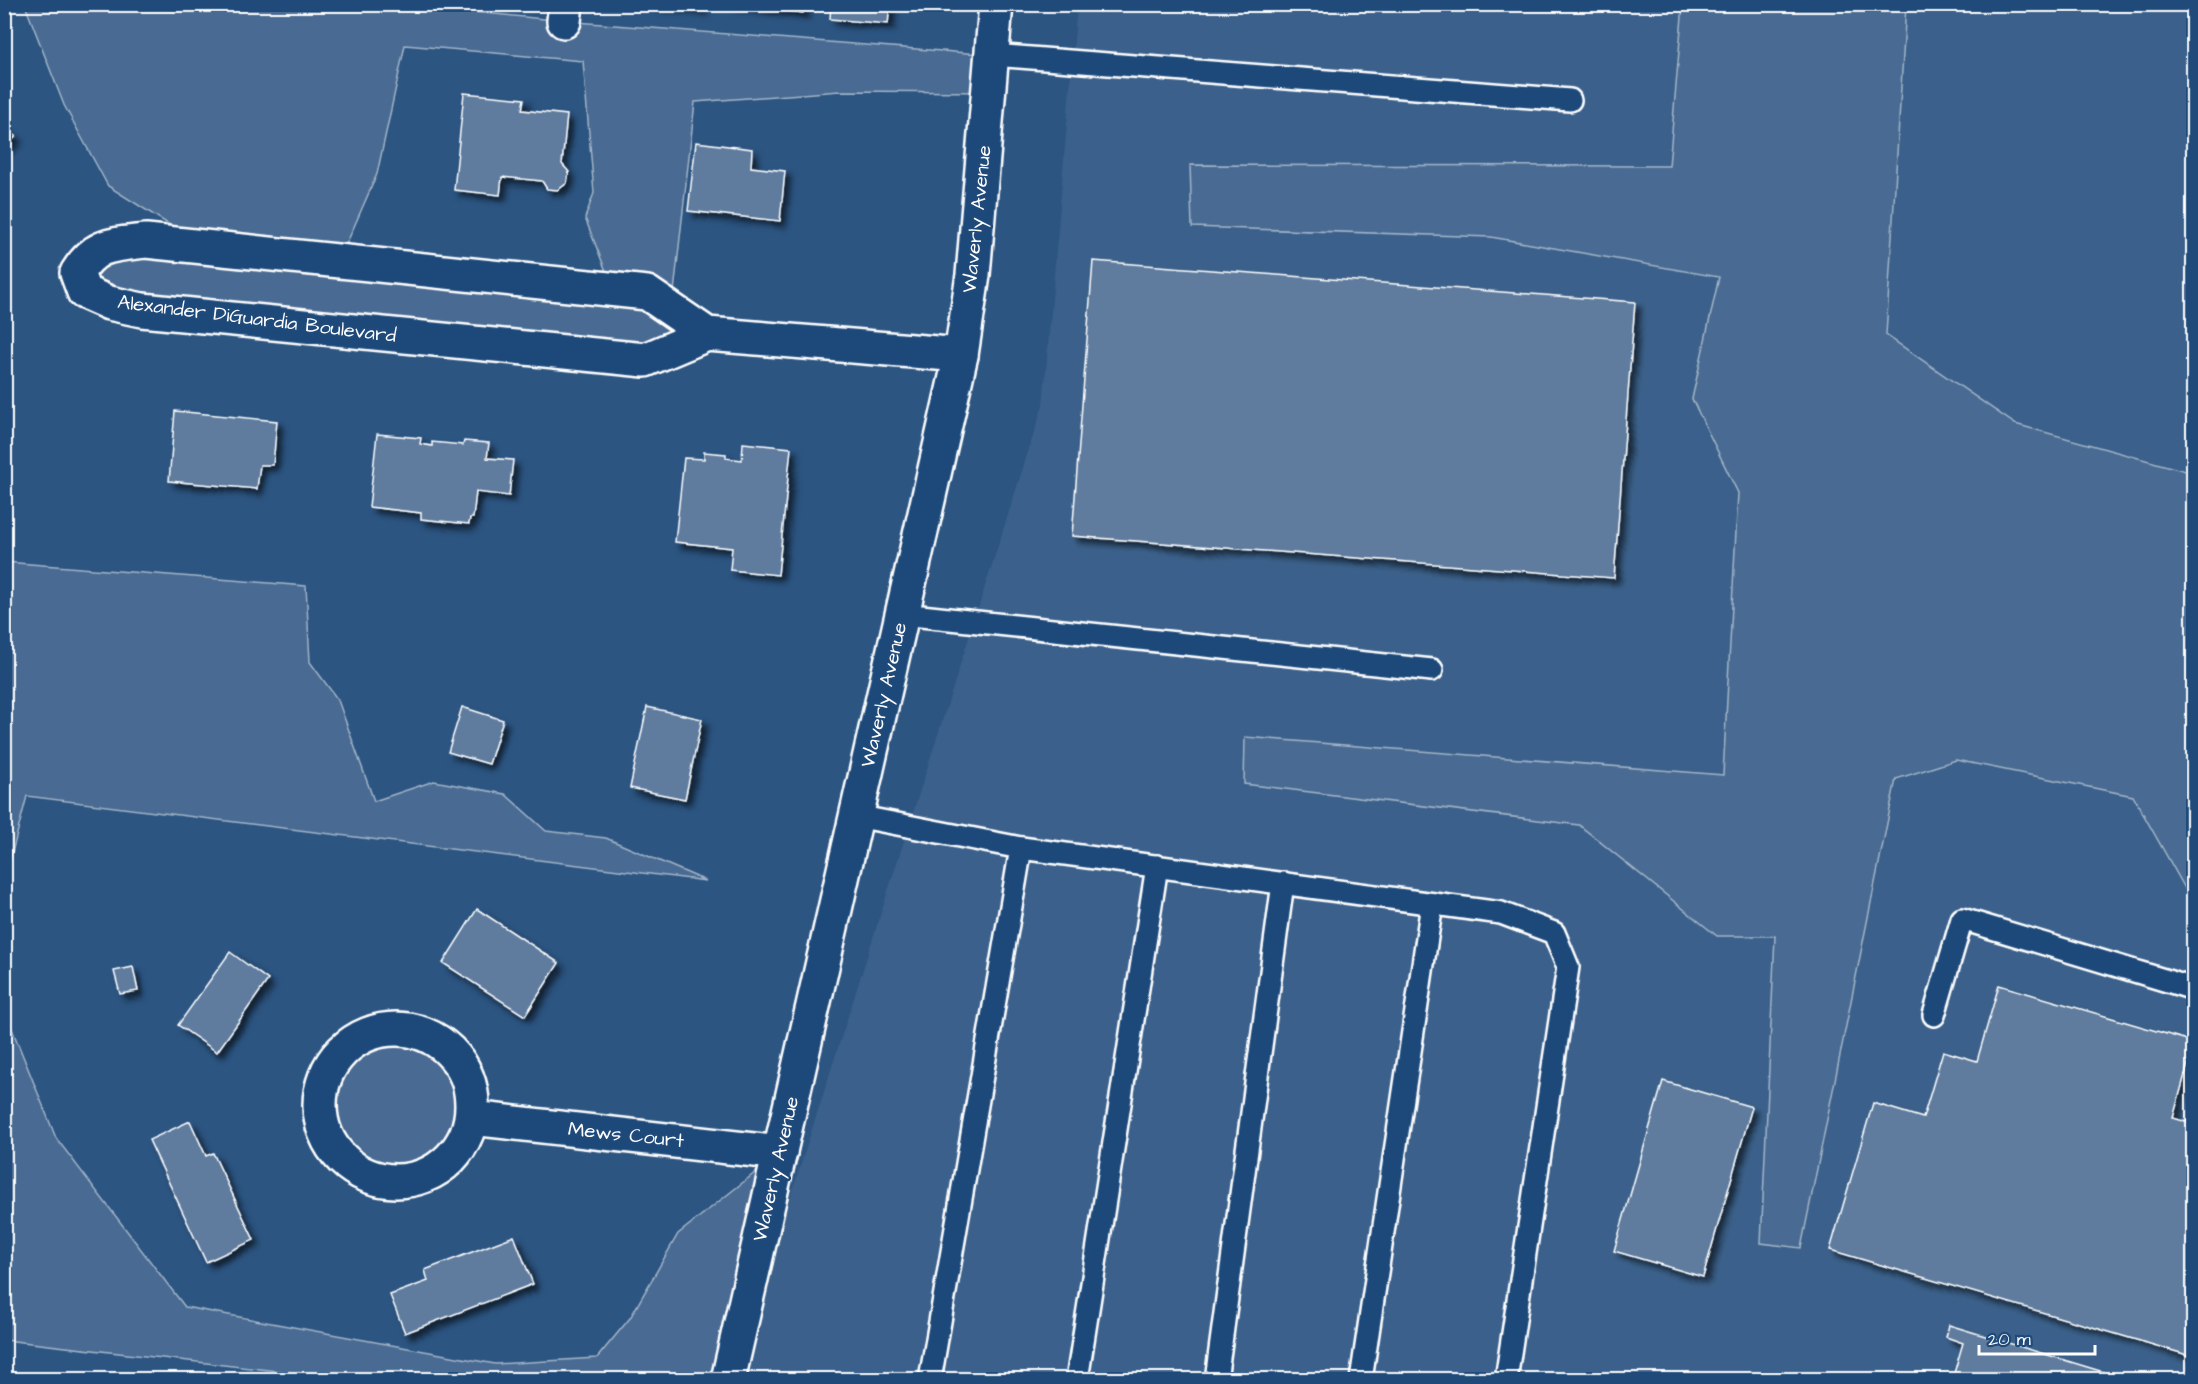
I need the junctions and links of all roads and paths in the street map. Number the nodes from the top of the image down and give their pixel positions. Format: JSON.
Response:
{"nodes":[{"id":1,"x":996,"y":4,"type":"edge"},
{"id":2,"x":992,"y":55,"type":"junction"},
{"id":3,"x":1570,"y":100,"type":"dead end"},
{"id":4,"x":707,"y":334,"type":"junction"},
{"id":5,"x":961,"y":355,"type":"junction"},
{"id":6,"x":902,"y":614,"type":"junction"},
{"id":7,"x":1432,"y":670,"type":"dead end"},
{"id":8,"x":856,"y":816,"type":"junction"},
{"id":9,"x":1021,"y":848,"type":"junction"},
{"id":10,"x":1157,"y":866,"type":"junction"},
{"id":11,"x":1283,"y":883,"type":"junction"},
{"id":12,"x":1432,"y":904,"type":"junction"},
{"id":13,"x":2193,"y":988,"type":"edge"},
{"id":14,"x":1934,"y":1016,"type":"dead end"},
{"id":15,"x":472,"y":1118,"type":"junction"},
{"id":16,"x":780,"y":1153,"type":"junction"},
{"id":17,"x":728,"y":1380,"type":"edge"},
{"id":18,"x":930,"y":1380,"type":"edge"},
{"id":19,"x":1077,"y":1380,"type":"edge"},
{"id":20,"x":1216,"y":1380,"type":"edge"},
{"id":21,"x":1361,"y":1380,"type":"edge"},
{"id":22,"x":1506,"y":1380,"type":"edge"}],
"edges":[{"from":1,"to":2,"type":"street","name":"Waverly Avenue"},
{"from":2,"to":3,"type":"lane"},
{"from":2,"to":5,"type":"street","name":"Waverly Avenue"},
{"from":4,"to":4,"type":"street","name":"Alexander DiGuardia Boulevard"},
{"from":4,"to":5,"type":"street","name":"Alexander DiGuardia Boulevard"},
{"from":5,"to":6,"type":"street","name":"Waverly Avenue"},
{"from":6,"to":7,"type":"lane"},
{"from":6,"to":8,"type":"street","name":"Waverly Avenue"},
{"from":8,"to":9,"type":"lane"},
{"from":8,"to":16,"type":"street","name":"Waverly Avenue"},
{"from":9,"to":10,"type":"lane"},
{"from":9,"to":18,"type":"lane"},
{"from":10,"to":11,"type":"lane"},
{"from":10,"to":19,"type":"lane"},
{"from":11,"to":12,"type":"lane"},
{"from":11,"to":20,"type":"lane"},
{"from":12,"to":21,"type":"lane"},
{"from":12,"to":22,"type":"lane"},
{"from":13,"to":14,"type":"lane"},
{"from":15,"to":15,"type":"street"},
{"from":15,"to":16,"type":"street","name":"Mews Court"},
{"from":16,"to":17,"type":"street","name":"Waverly Avenue"}]}
